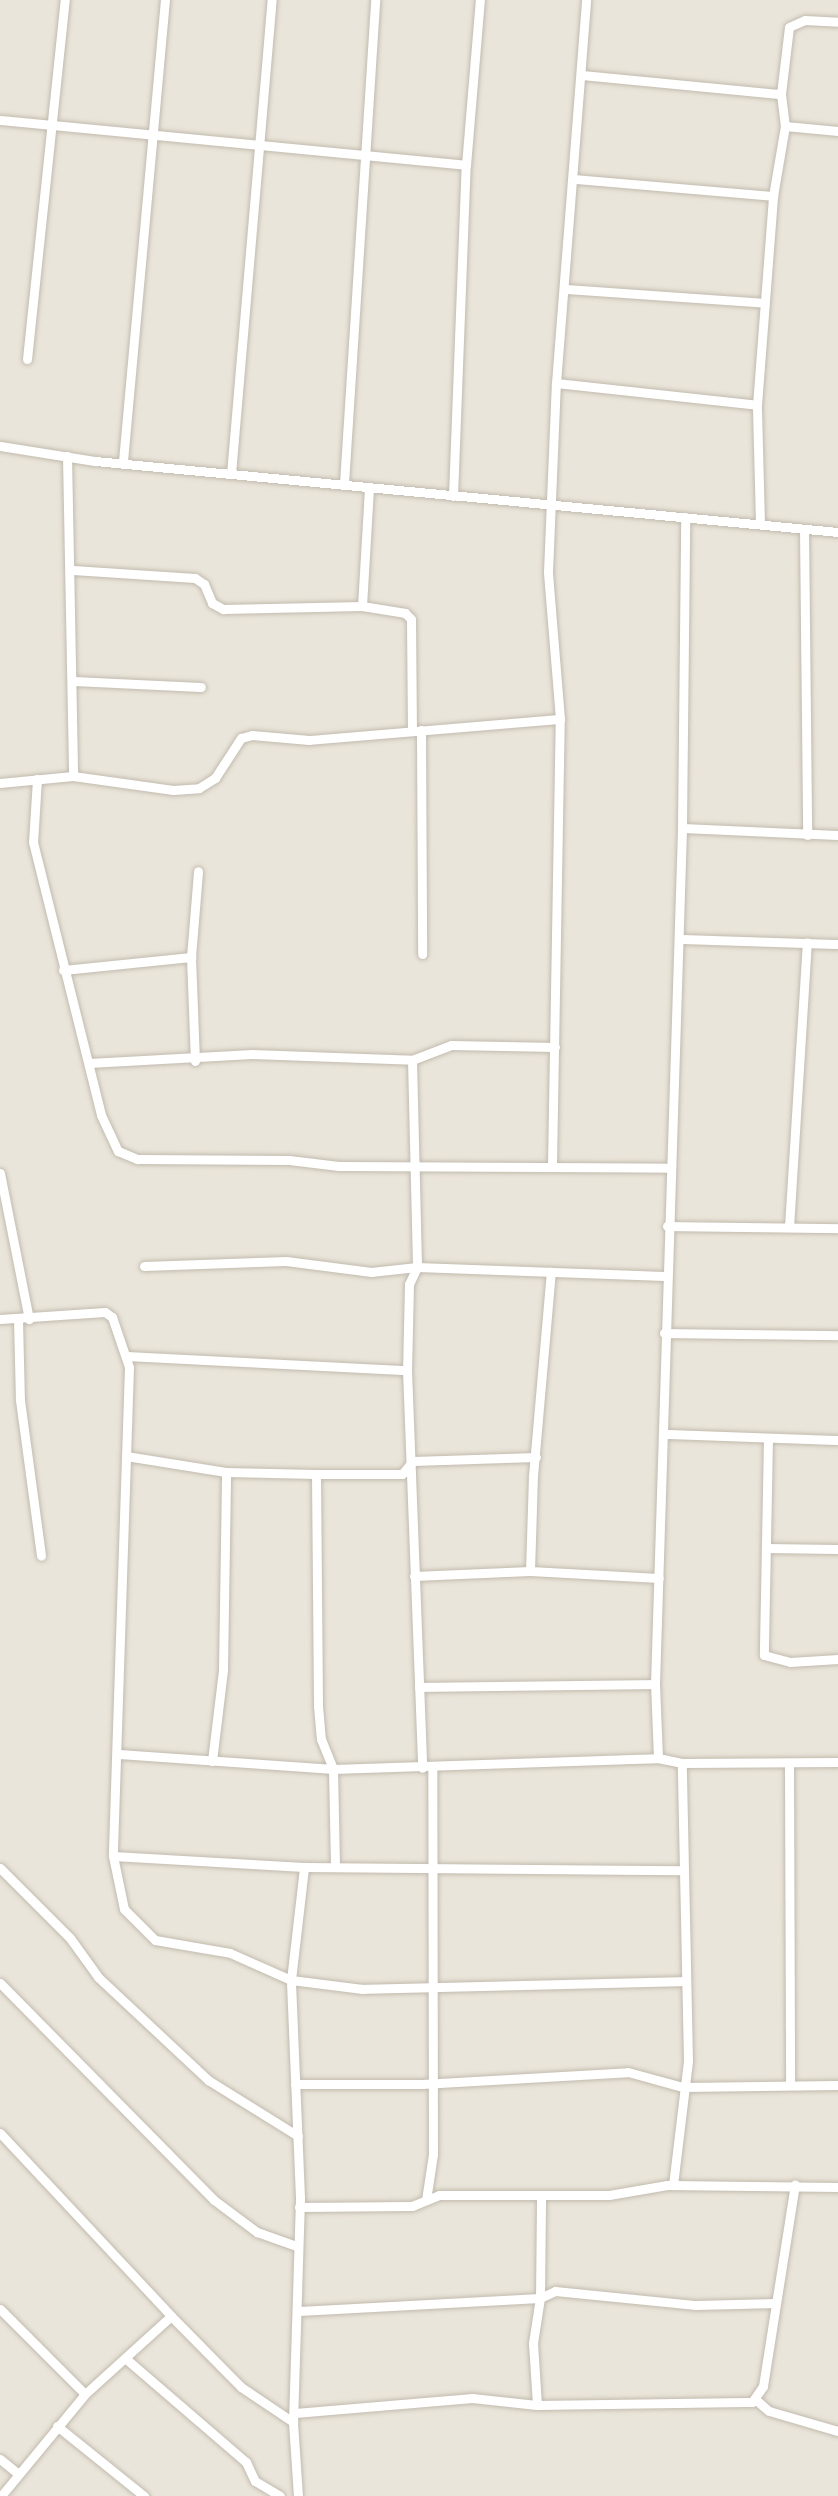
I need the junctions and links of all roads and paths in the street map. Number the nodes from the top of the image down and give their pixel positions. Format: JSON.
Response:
{"nodes":[{"id":1,"x":65,"y":0,"type":"edge"},
{"id":2,"x":165,"y":0,"type":"edge"},
{"id":3,"x":272,"y":0,"type":"edge"},
{"id":4,"x":375,"y":0,"type":"edge"},
{"id":5,"x":480,"y":0,"type":"edge"},
{"id":6,"x":586,"y":0,"type":"edge"},
{"id":7,"x":838,"y":22,"type":"edge"},
{"id":8,"x":582,"y":75,"type":"junction"},
{"id":9,"x":781,"y":94,"type":"junction"},
{"id":10,"x":0,"y":120,"type":"edge"},
{"id":11,"x":785,"y":126,"type":"junction"},
{"id":12,"x":51,"y":127,"type":"junction"},
{"id":13,"x":838,"y":131,"type":"edge"},
{"id":14,"x":155,"y":136,"type":"junction"},
{"id":15,"x":259,"y":146,"type":"junction"},
{"id":16,"x":364,"y":157,"type":"junction"},
{"id":17,"x":466,"y":165,"type":"junction"},
{"id":18,"x":575,"y":179,"type":"junction"},
{"id":19,"x":773,"y":196,"type":"junction"},
{"id":20,"x":567,"y":289,"type":"junction"},
{"id":21,"x":765,"y":303,"type":"junction"},
{"id":22,"x":27,"y":359,"type":"dead end"},
{"id":23,"x":556,"y":383,"type":"junction"},
{"id":24,"x":757,"y":405,"type":"junction"},
{"id":25,"x":0,"y":446,"type":"edge"},
{"id":26,"x":67,"y":456,"type":"junction"},
{"id":27,"x":123,"y":461,"type":"junction"},
{"id":28,"x":231,"y":474,"type":"junction"},
{"id":29,"x":344,"y":483,"type":"junction"},
{"id":30,"x":369,"y":488,"type":"junction"},
{"id":31,"x":453,"y":496,"type":"junction"},
{"id":32,"x":551,"y":505,"type":"junction"},
{"id":33,"x":685,"y":517,"type":"junction"},
{"id":34,"x":760,"y":523,"type":"junction"},
{"id":35,"x":804,"y":529,"type":"junction"},
{"id":36,"x":838,"y":532,"type":"edge"},
{"id":37,"x":73,"y":570,"type":"junction"},
{"id":38,"x":362,"y":606,"type":"junction"},
{"id":39,"x":73,"y":681,"type":"junction"},
{"id":40,"x":201,"y":687,"type":"dead end"},
{"id":41,"x":560,"y":719,"type":"junction"},
{"id":42,"x":416,"y":730,"type":"junction"},
{"id":43,"x":73,"y":776,"type":"junction"},
{"id":44,"x":37,"y":779,"type":"junction"},
{"id":45,"x":0,"y":783,"type":"edge"},
{"id":46,"x":682,"y":828,"type":"junction"},
{"id":47,"x":807,"y":835,"type":"junction"},
{"id":48,"x":838,"y":835,"type":"edge"},
{"id":49,"x":198,"y":871,"type":"dead end"},
{"id":50,"x":679,"y":939,"type":"junction"},
{"id":51,"x":807,"y":943,"type":"junction"},
{"id":52,"x":838,"y":944,"type":"edge"},
{"id":53,"x":422,"y":954,"type":"dead end"},
{"id":54,"x":191,"y":957,"type":"junction"},
{"id":55,"x":63,"y":970,"type":"junction"},
{"id":56,"x":555,"y":1047,"type":"junction"},
{"id":57,"x":412,"y":1060,"type":"junction"},
{"id":58,"x":195,"y":1061,"type":"junction"},
{"id":59,"x":89,"y":1063,"type":"junction"},
{"id":60,"x":552,"y":1165,"type":"junction"},
{"id":61,"x":415,"y":1166,"type":"junction"},
{"id":62,"x":669,"y":1168,"type":"junction"},
{"id":63,"x":0,"y":1173,"type":"edge"},
{"id":64,"x":667,"y":1226,"type":"junction"},
{"id":65,"x":789,"y":1227,"type":"junction"},
{"id":66,"x":838,"y":1228,"type":"edge"},
{"id":67,"x":144,"y":1266,"type":"dead end"},
{"id":68,"x":417,"y":1267,"type":"junction"},
{"id":69,"x":551,"y":1272,"type":"junction"},
{"id":70,"x":665,"y":1276,"type":"junction"},
{"id":71,"x":0,"y":1319,"type":"edge"},
{"id":72,"x":29,"y":1319,"type":"junction"},
{"id":73,"x":18,"y":1320,"type":"junction"},
{"id":74,"x":664,"y":1333,"type":"junction"},
{"id":75,"x":838,"y":1335,"type":"edge"},
{"id":76,"x":126,"y":1356,"type":"junction"},
{"id":77,"x":407,"y":1370,"type":"junction"},
{"id":78,"x":666,"y":1434,"type":"junction"},
{"id":79,"x":768,"y":1438,"type":"junction"},
{"id":80,"x":838,"y":1440,"type":"edge"},
{"id":81,"x":126,"y":1456,"type":"junction"},
{"id":82,"x":536,"y":1457,"type":"junction"},
{"id":83,"x":413,"y":1461,"type":"junction"},
{"id":84,"x":226,"y":1472,"type":"junction"},
{"id":85,"x":316,"y":1474,"type":"junction"},
{"id":86,"x":766,"y":1548,"type":"junction"},
{"id":87,"x":838,"y":1549,"type":"edge"},
{"id":88,"x":41,"y":1556,"type":"dead end"},
{"id":89,"x":530,"y":1571,"type":"junction"},
{"id":90,"x":414,"y":1576,"type":"junction"},
{"id":91,"x":659,"y":1578,"type":"junction"},
{"id":92,"x":838,"y":1659,"type":"edge"},
{"id":93,"x":655,"y":1684,"type":"junction"},
{"id":94,"x":419,"y":1687,"type":"junction"},
{"id":95,"x":119,"y":1754,"type":"junction"},
{"id":96,"x":658,"y":1758,"type":"junction"},
{"id":97,"x":212,"y":1761,"type":"junction"},
{"id":98,"x":838,"y":1762,"type":"edge"},
{"id":99,"x":682,"y":1763,"type":"junction"},
{"id":100,"x":789,"y":1765,"type":"junction"},
{"id":101,"x":427,"y":1768,"type":"junction"},
{"id":102,"x":333,"y":1769,"type":"junction"},
{"id":103,"x":113,"y":1856,"type":"junction"},
{"id":104,"x":430,"y":1866,"type":"junction"},
{"id":105,"x":304,"y":1867,"type":"junction"},
{"id":106,"x":335,"y":1867,"type":"junction"},
{"id":107,"x":0,"y":1868,"type":"edge"},
{"id":108,"x":683,"y":1870,"type":"junction"},
{"id":109,"x":291,"y":1980,"type":"junction"},
{"id":110,"x":684,"y":1981,"type":"junction"},
{"id":111,"x":0,"y":1983,"type":"edge"},
{"id":112,"x":433,"y":1988,"type":"junction"},
{"id":113,"x":433,"y":2083,"type":"junction"},
{"id":114,"x":295,"y":2084,"type":"junction"},
{"id":115,"x":790,"y":2085,"type":"junction"},
{"id":116,"x":838,"y":2085,"type":"edge"},
{"id":117,"x":683,"y":2087,"type":"junction"},
{"id":118,"x":0,"y":2133,"type":"edge"},
{"id":119,"x":298,"y":2136,"type":"junction"},
{"id":120,"x":673,"y":2185,"type":"junction"},
{"id":121,"x":795,"y":2185,"type":"junction"},
{"id":122,"x":838,"y":2187,"type":"edge"},
{"id":123,"x":541,"y":2197,"type":"junction"},
{"id":124,"x":426,"y":2200,"type":"junction"},
{"id":125,"x":299,"y":2207,"type":"junction"},
{"id":126,"x":296,"y":2246,"type":"junction"},
{"id":127,"x":540,"y":2298,"type":"junction"},
{"id":128,"x":776,"y":2303,"type":"junction"},
{"id":129,"x":0,"y":2309,"type":"edge"},
{"id":130,"x":299,"y":2311,"type":"junction"},
{"id":131,"x":171,"y":2316,"type":"junction"},
{"id":132,"x":125,"y":2358,"type":"junction"},
{"id":133,"x":85,"y":2394,"type":"junction"},
{"id":134,"x":755,"y":2399,"type":"junction"},
{"id":135,"x":537,"y":2405,"type":"junction"},
{"id":136,"x":294,"y":2418,"type":"junction"},
{"id":137,"x":57,"y":2426,"type":"junction"},
{"id":138,"x":838,"y":2431,"type":"edge"},
{"id":139,"x":0,"y":2459,"type":"edge"},
{"id":140,"x":16,"y":2472,"type":"junction"},
{"id":141,"x":131,"y":2492,"type":"edge"},
{"id":142,"x":1,"y":2496,"type":"edge"},
{"id":143,"x":144,"y":2496,"type":"edge"},
{"id":144,"x":280,"y":2496,"type":"edge"},
{"id":145,"x":298,"y":2496,"type":"edge"}],
"edges":[{"from":1,"to":12,"type":"street"},
{"from":2,"to":14,"type":"street"},
{"from":3,"to":15,"type":"street"},
{"from":4,"to":16,"type":"street"},
{"from":5,"to":17,"type":"street"},
{"from":6,"to":8,"type":"street"},
{"from":7,"to":9,"type":"street"},
{"from":8,"to":9,"type":"street"},
{"from":8,"to":18,"type":"street"},
{"from":9,"to":11,"type":"street"},
{"from":10,"to":12,"type":"street"},
{"from":11,"to":13,"type":"street"},
{"from":11,"to":19,"type":"street"},
{"from":12,"to":14,"type":"street"},
{"from":12,"to":22,"type":"street"},
{"from":14,"to":15,"type":"street"},
{"from":14,"to":27,"type":"street"},
{"from":15,"to":16,"type":"street"},
{"from":15,"to":28,"type":"street"},
{"from":16,"to":17,"type":"street"},
{"from":16,"to":29,"type":"street"},
{"from":17,"to":31,"type":"street"},
{"from":18,"to":19,"type":"street"},
{"from":18,"to":20,"type":"street"},
{"from":19,"to":21,"type":"street"},
{"from":20,"to":21,"type":"street"},
{"from":20,"to":23,"type":"street"},
{"from":21,"to":24,"type":"street"},
{"from":23,"to":24,"type":"street"},
{"from":23,"to":32,"type":"street"},
{"from":24,"to":34,"type":"street"},
{"from":25,"to":26,"type":"street"},
{"from":26,"to":27,"type":"street"},
{"from":26,"to":37,"type":"street"},
{"from":27,"to":28,"type":"street"},
{"from":28,"to":29,"type":"street"},
{"from":29,"to":30,"type":"street"},
{"from":30,"to":31,"type":"street"},
{"from":30,"to":38,"type":"street"},
{"from":31,"to":32,"type":"street"},
{"from":32,"to":33,"type":"street"},
{"from":32,"to":41,"type":"street"},
{"from":33,"to":34,"type":"street"},
{"from":33,"to":46,"type":"street"},
{"from":34,"to":35,"type":"street"},
{"from":35,"to":36,"type":"street"},
{"from":35,"to":47,"type":"street"},
{"from":37,"to":38,"type":"street"},
{"from":37,"to":39,"type":"street"},
{"from":38,"to":42,"type":"street"},
{"from":39,"to":40,"type":"street"},
{"from":39,"to":43,"type":"street"},
{"from":41,"to":42,"type":"street"},
{"from":41,"to":56,"type":"street"},
{"from":42,"to":43,"type":"street"},
{"from":42,"to":53,"type":"street"},
{"from":43,"to":44,"type":"street"},
{"from":44,"to":45,"type":"street"},
{"from":44,"to":55,"type":"street"},
{"from":46,"to":47,"type":"street"},
{"from":46,"to":50,"type":"street"},
{"from":47,"to":48,"type":"street"},
{"from":49,"to":54,"type":"street"},
{"from":50,"to":51,"type":"street"},
{"from":50,"to":62,"type":"street"},
{"from":51,"to":52,"type":"street"},
{"from":51,"to":65,"type":"street"},
{"from":54,"to":55,"type":"street"},
{"from":54,"to":58,"type":"street"},
{"from":55,"to":59,"type":"street"},
{"from":56,"to":57,"type":"street"},
{"from":56,"to":60,"type":"street"},
{"from":57,"to":58,"type":"street"},
{"from":57,"to":61,"type":"street"},
{"from":58,"to":59,"type":"street"},
{"from":59,"to":61,"type":"street"},
{"from":60,"to":61,"type":"street"},
{"from":60,"to":62,"type":"street"},
{"from":61,"to":68,"type":"street"},
{"from":62,"to":64,"type":"street"},
{"from":63,"to":72,"type":"street"},
{"from":64,"to":65,"type":"street"},
{"from":64,"to":70,"type":"street"},
{"from":65,"to":66,"type":"street"},
{"from":67,"to":68,"type":"street"},
{"from":68,"to":69,"type":"street"},
{"from":68,"to":77,"type":"street"},
{"from":69,"to":70,"type":"street"},
{"from":69,"to":82,"type":"street"},
{"from":70,"to":74,"type":"street"},
{"from":71,"to":73,"type":"street"},
{"from":72,"to":73,"type":"street"},
{"from":72,"to":76,"type":"street"},
{"from":73,"to":88,"type":"street"},
{"from":74,"to":75,"type":"street"},
{"from":74,"to":78,"type":"street"},
{"from":76,"to":77,"type":"street"},
{"from":76,"to":81,"type":"street"},
{"from":77,"to":83,"type":"street"},
{"from":78,"to":79,"type":"street"},
{"from":78,"to":91,"type":"street"},
{"from":79,"to":80,"type":"street"},
{"from":79,"to":86,"type":"street"},
{"from":81,"to":84,"type":"street"},
{"from":81,"to":95,"type":"street"},
{"from":82,"to":83,"type":"street"},
{"from":82,"to":89,"type":"street"},
{"from":83,"to":85,"type":"street"},
{"from":83,"to":90,"type":"street"},
{"from":84,"to":85,"type":"street"},
{"from":84,"to":97,"type":"street"},
{"from":85,"to":102,"type":"street"},
{"from":86,"to":87,"type":"street"},
{"from":86,"to":92,"type":"street"},
{"from":89,"to":90,"type":"street"},
{"from":89,"to":91,"type":"street"},
{"from":90,"to":94,"type":"street"},
{"from":91,"to":93,"type":"street"},
{"from":93,"to":94,"type":"street"},
{"from":93,"to":96,"type":"street"},
{"from":94,"to":101,"type":"street"},
{"from":95,"to":97,"type":"street"},
{"from":95,"to":103,"type":"street"},
{"from":96,"to":99,"type":"street"},
{"from":96,"to":101,"type":"street"},
{"from":97,"to":102,"type":"street"},
{"from":98,"to":100,"type":"street"},
{"from":99,"to":100,"type":"street"},
{"from":99,"to":108,"type":"street"},
{"from":100,"to":115,"type":"street"},
{"from":101,"to":102,"type":"street"},
{"from":101,"to":104,"type":"street"},
{"from":102,"to":106,"type":"street"},
{"from":103,"to":105,"type":"street"},
{"from":103,"to":109,"type":"street"},
{"from":104,"to":106,"type":"street"},
{"from":104,"to":108,"type":"street"},
{"from":104,"to":112,"type":"street"},
{"from":105,"to":106,"type":"street"},
{"from":105,"to":109,"type":"street"},
{"from":107,"to":119,"type":"street"},
{"from":108,"to":110,"type":"street"},
{"from":109,"to":112,"type":"street"},
{"from":109,"to":114,"type":"street"},
{"from":110,"to":112,"type":"street"},
{"from":110,"to":117,"type":"street"},
{"from":111,"to":126,"type":"street"},
{"from":112,"to":113,"type":"street"},
{"from":113,"to":114,"type":"street"},
{"from":113,"to":117,"type":"street"},
{"from":113,"to":124,"type":"street"},
{"from":114,"to":119,"type":"street"},
{"from":115,"to":116,"type":"street"},
{"from":115,"to":117,"type":"street"},
{"from":117,"to":120,"type":"street"},
{"from":118,"to":131,"type":"street"},
{"from":119,"to":125,"type":"street"},
{"from":120,"to":121,"type":"street"},
{"from":120,"to":123,"type":"street"},
{"from":121,"to":122,"type":"street"},
{"from":121,"to":128,"type":"street"},
{"from":123,"to":124,"type":"street"},
{"from":123,"to":127,"type":"street"},
{"from":124,"to":125,"type":"street"},
{"from":125,"to":126,"type":"street"},
{"from":126,"to":130,"type":"street"},
{"from":127,"to":128,"type":"street"},
{"from":127,"to":130,"type":"street"},
{"from":127,"to":135,"type":"street"},
{"from":128,"to":134,"type":"street"},
{"from":129,"to":133,"type":"street"},
{"from":130,"to":136,"type":"street"},
{"from":131,"to":132,"type":"street"},
{"from":131,"to":136,"type":"street"},
{"from":132,"to":133,"type":"street"},
{"from":132,"to":144,"type":"street"},
{"from":133,"to":137,"type":"street"},
{"from":134,"to":135,"type":"street"},
{"from":134,"to":138,"type":"street"},
{"from":135,"to":136,"type":"street"},
{"from":136,"to":145,"type":"street"},
{"from":137,"to":140,"type":"street"},
{"from":137,"to":141,"type":"street"},
{"from":139,"to":140,"type":"street"},
{"from":140,"to":142,"type":"street"},
{"from":141,"to":143,"type":"street"}]}
